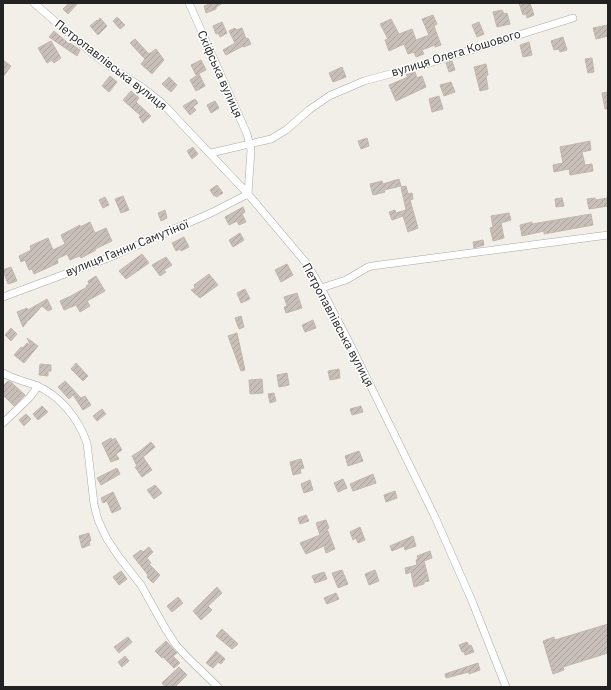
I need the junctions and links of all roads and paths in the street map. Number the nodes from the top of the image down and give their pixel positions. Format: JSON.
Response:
{"nodes":[{"id":1,"x":34,"y":3,"type":"edge"},
{"id":2,"x":189,"y":3,"type":"edge"},
{"id":3,"x":573,"y":18,"type":"dead end"},
{"id":4,"x":250,"y":145,"type":"junction"},
{"id":5,"x":210,"y":153,"type":"junction"},
{"id":6,"x":248,"y":194,"type":"junction"},
{"id":7,"x":608,"y":235,"type":"edge"},
{"id":8,"x":321,"y":288,"type":"junction"},
{"id":9,"x":3,"y":297,"type":"edge"},
{"id":10,"x":3,"y":373,"type":"edge"},
{"id":11,"x":38,"y":386,"type":"junction"},
{"id":12,"x":3,"y":423,"type":"edge"},
{"id":13,"x":218,"y":687,"type":"edge"},
{"id":14,"x":506,"y":687,"type":"edge"}],
"edges":[{"from":1,"to":5,"type":"street","name":"Петропавлівська вулиця"},
{"from":2,"to":4,"type":"street","name":"Скіфська вулиця"},
{"from":3,"to":4,"type":"street","name":"вулиця Олега Кошового"},
{"from":4,"to":5,"type":"street","name":"вулиця Олега Кошового"},
{"from":4,"to":6,"type":"street","name":"Скіфська вулиця"},
{"from":5,"to":6,"type":"street","name":"Петропавлівська вулиця"},
{"from":6,"to":8,"type":"street","name":"Петропавлівська вулиця"},
{"from":6,"to":9,"type":"street","name":"вулиця Ганни Самутіної"},
{"from":7,"to":8,"type":"street"},
{"from":8,"to":14,"type":"street","name":"Петропавлівська вулиця"},
{"from":10,"to":11,"type":"street"},
{"from":11,"to":12,"type":"street"},
{"from":11,"to":13,"type":"street"}]}
